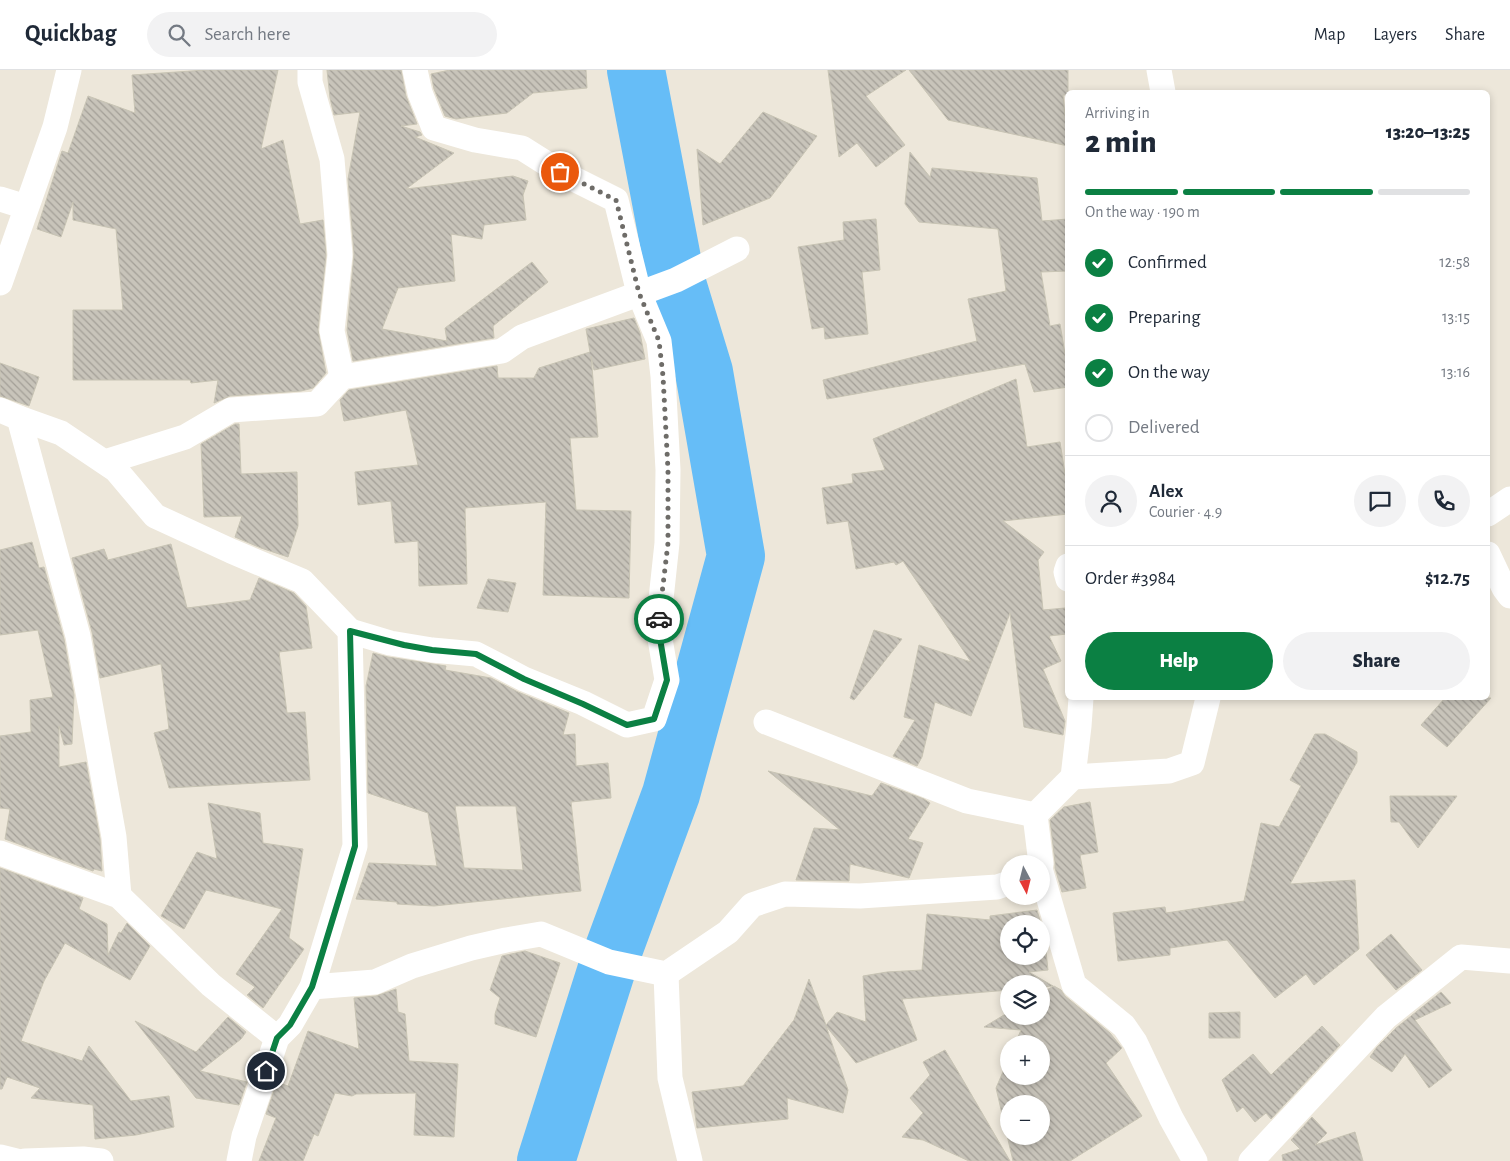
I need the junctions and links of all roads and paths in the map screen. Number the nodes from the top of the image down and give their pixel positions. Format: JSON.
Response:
{"nodes":[{"id":1,"x":69,"y":70,"type":"edge"},
{"id":2,"x":310,"y":70,"type":"edge"},
{"id":3,"x":415,"y":70,"type":"edge"},
{"id":4,"x":1159,"y":70,"type":"edge"},
{"id":5,"x":1163,"y":90,"type":"edge"},
{"id":6,"x":0,"y":198,"type":"edge"},
{"id":7,"x":26,"y":207,"type":"junction"},
{"id":8,"x":737,"y":249,"type":"dead end"},
{"id":9,"x":0,"y":283,"type":"edge"},
{"id":10,"x":639,"y":293,"type":"junction"},
{"id":11,"x":342,"y":377,"type":"junction"},
{"id":12,"x":9,"y":414,"type":"edge"},
{"id":13,"x":105,"y":462,"type":"junction"},
{"id":14,"x":1510,"y":499,"type":"edge"},
{"id":15,"x":1490,"y":513,"type":"edge"},
{"id":16,"x":1490,"y":558,"type":"edge"},
{"id":17,"x":1510,"y":596,"type":"edge"},
{"id":18,"x":350,"y":631,"type":"junction"},
{"id":19,"x":1081,"y":700,"type":"edge"},
{"id":20,"x":1208,"y":700,"type":"edge"},
{"id":21,"x":766,"y":722,"type":"dead end"},
{"id":22,"x":1073,"y":777,"type":"junction"},
{"id":23,"x":1036,"y":815,"type":"junction"},
{"id":24,"x":0,"y":853,"type":"edge"},
{"id":25,"x":1040,"y":855,"type":"edge"},
{"id":26,"x":1000,"y":886,"type":"edge"},
{"id":27,"x":119,"y":896,"type":"junction"},
{"id":28,"x":1050,"y":902,"type":"edge"},
{"id":29,"x":1510,"y":961,"type":"edge"},
{"id":30,"x":666,"y":974,"type":"junction"},
{"id":31,"x":312,"y":987,"type":"junction"},
{"id":32,"x":277,"y":1038,"type":"junction"},
{"id":33,"x":0,"y":1157,"type":"edge"},
{"id":34,"x":16,"y":1161,"type":"edge"},
{"id":35,"x":25,"y":1161,"type":"edge"},
{"id":36,"x":101,"y":1161,"type":"edge"},
{"id":37,"x":239,"y":1161,"type":"edge"},
{"id":38,"x":690,"y":1161,"type":"edge"},
{"id":39,"x":1195,"y":1161,"type":"edge"},
{"id":40,"x":1251,"y":1161,"type":"edge"}],
"edges":[{"from":1,"to":7,"type":"street"},
{"from":2,"to":11,"type":"street"},
{"from":3,"to":10,"type":"street"},
{"from":4,"to":5,"type":"street"},
{"from":6,"to":7,"type":"street"},
{"from":7,"to":9,"type":"street"},
{"from":8,"to":10,"type":"street"},
{"from":10,"to":11,"type":"street"},
{"from":10,"to":18,"type":"street"},
{"from":11,"to":13,"type":"street"},
{"from":12,"to":13,"type":"street"},
{"from":12,"to":27,"type":"street"},
{"from":13,"to":18,"type":"street"},
{"from":14,"to":15,"type":"street"},
{"from":16,"to":17,"type":"street"},
{"from":18,"to":31,"type":"street"},
{"from":19,"to":22,"type":"street"},
{"from":20,"to":22,"type":"street"},
{"from":21,"to":23,"type":"street"},
{"from":22,"to":23,"type":"street"},
{"from":23,"to":25,"type":"street"},
{"from":24,"to":27,"type":"street"},
{"from":26,"to":30,"type":"street"},
{"from":27,"to":32,"type":"street"},
{"from":28,"to":39,"type":"street"},
{"from":29,"to":40,"type":"street"},
{"from":30,"to":31,"type":"street"},
{"from":30,"to":38,"type":"street"},
{"from":31,"to":32,"type":"street"},
{"from":32,"to":37,"type":"street"},
{"from":33,"to":34,"type":"street"},
{"from":35,"to":36,"type":"street"}]}
